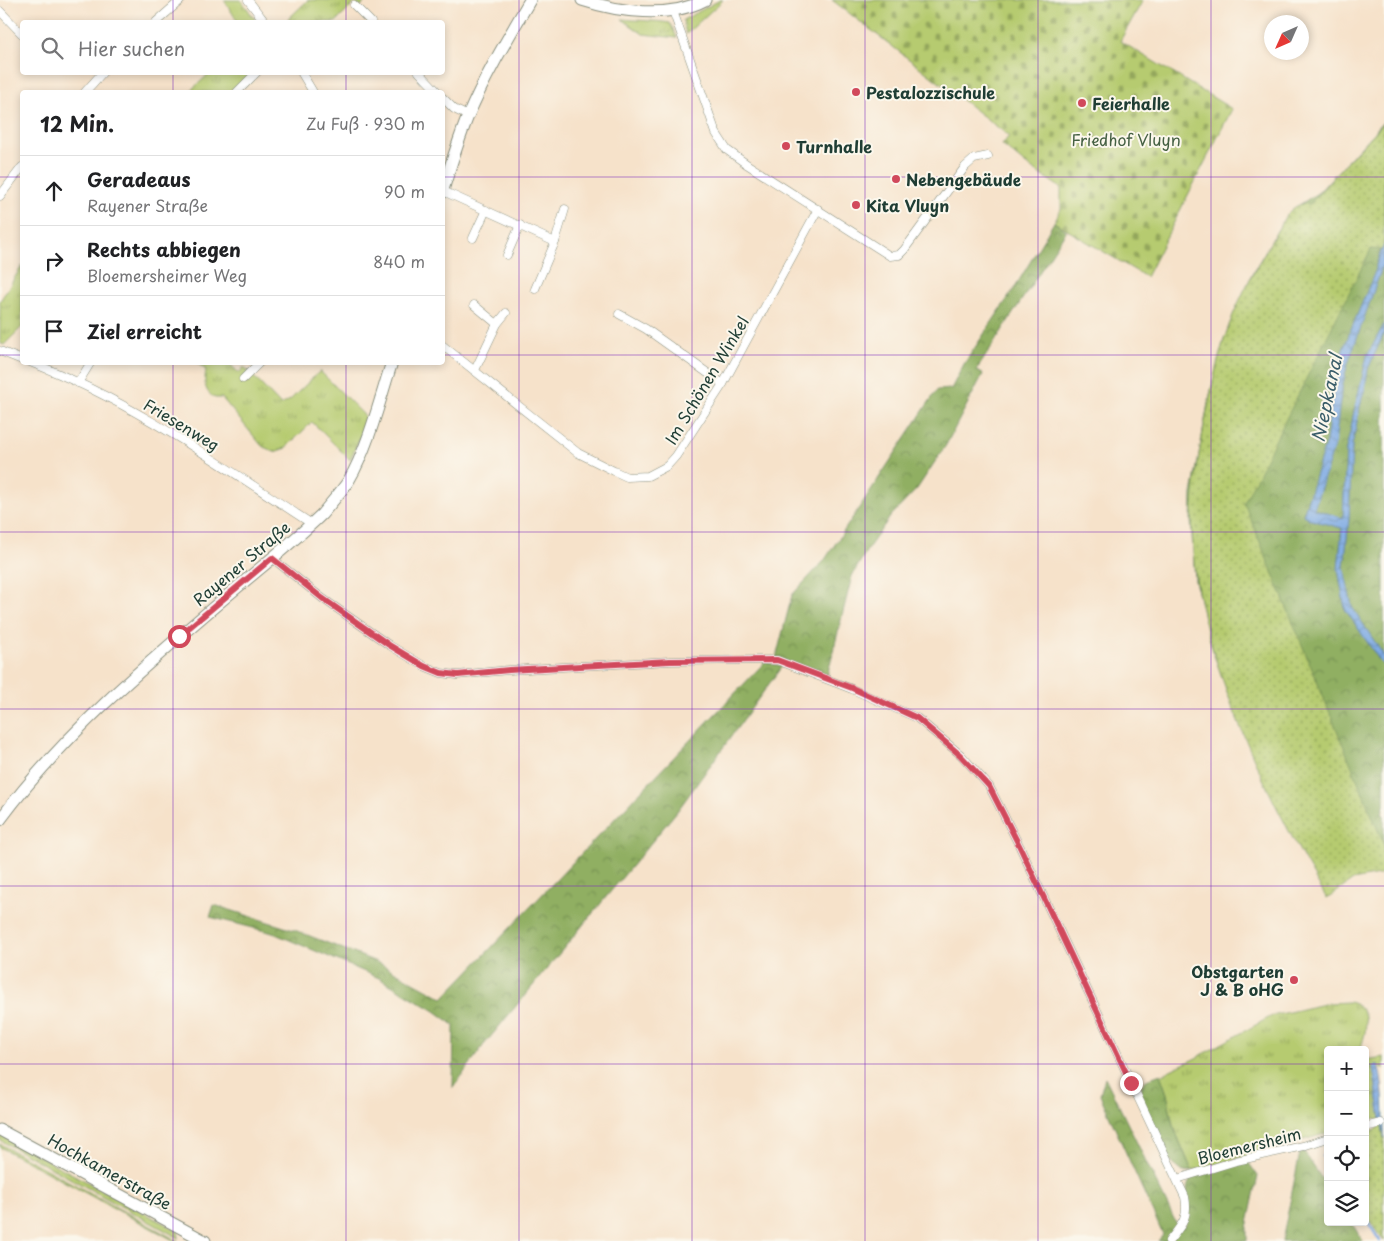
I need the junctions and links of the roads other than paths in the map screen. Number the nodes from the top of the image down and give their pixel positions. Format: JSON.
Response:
{"nodes":[{"id":1,"x":181,"y":0,"type":"edge"},
{"id":2,"x":248,"y":0,"type":"edge"},
{"id":3,"x":530,"y":0,"type":"edge"},
{"id":4,"x":582,"y":0,"type":"edge"},
{"id":5,"x":704,"y":0,"type":"edge"},
{"id":6,"x":354,"y":5,"type":"dead end"},
{"id":7,"x":0,"y":11,"type":"edge"},
{"id":8,"x":673,"y":11,"type":"junction"},
{"id":9,"x":158,"y":20,"type":"edge"},
{"id":10,"x":263,"y":20,"type":"edge"},
{"id":11,"x":369,"y":20,"type":"edge"},
{"id":12,"x":20,"y":32,"type":"edge"},
{"id":13,"x":99,"y":75,"type":"edge"},
{"id":14,"x":254,"y":75,"type":"edge"},
{"id":15,"x":303,"y":75,"type":"edge"},
{"id":16,"x":422,"y":75,"type":"edge"},
{"id":17,"x":86,"y":90,"type":"edge"},
{"id":18,"x":239,"y":90,"type":"edge"},
{"id":19,"x":312,"y":90,"type":"edge"},
{"id":20,"x":436,"y":90,"type":"edge"},
{"id":21,"x":445,"y":100,"type":"edge"},
{"id":22,"x":468,"y":116,"type":"junction"},
{"id":23,"x":988,"y":156,"type":"dead end"},
{"id":24,"x":20,"y":170,"type":"edge"},
{"id":25,"x":445,"y":185,"type":"edge"},
{"id":26,"x":445,"y":193,"type":"edge"},
{"id":27,"x":0,"y":196,"type":"edge"},
{"id":28,"x":565,"y":209,"type":"dead end"},
{"id":29,"x":486,"y":210,"type":"junction"},
{"id":30,"x":818,"y":210,"type":"junction"},
{"id":31,"x":520,"y":225,"type":"junction"},
{"id":32,"x":474,"y":238,"type":"dead end"},
{"id":33,"x":555,"y":242,"type":"junction"},
{"id":34,"x":507,"y":255,"type":"dead end"},
{"id":35,"x":535,"y":289,"type":"dead end"},
{"id":36,"x":474,"y":305,"type":"dead end"},
{"id":37,"x":506,"y":313,"type":"dead end"},
{"id":38,"x":619,"y":314,"type":"dead end"},
{"id":39,"x":497,"y":324,"type":"junction"},
{"id":40,"x":445,"y":347,"type":"edge"},
{"id":41,"x":0,"y":351,"type":"edge"},
{"id":42,"x":20,"y":359,"type":"edge"},
{"id":43,"x":37,"y":365,"type":"edge"},
{"id":44,"x":90,"y":365,"type":"edge"},
{"id":45,"x":257,"y":365,"type":"edge"},
{"id":46,"x":391,"y":365,"type":"edge"},
{"id":47,"x":475,"y":370,"type":"junction"},
{"id":48,"x":243,"y":379,"type":"dead end"},
{"id":49,"x":78,"y":382,"type":"junction"},
{"id":50,"x":723,"y":384,"type":"junction"},
{"id":51,"x":312,"y":524,"type":"junction"},
{"id":52,"x":272,"y":558,"type":"junction"},
{"id":53,"x":0,"y":820,"type":"edge"},
{"id":54,"x":1381,"y":1123,"type":"dead end"},
{"id":55,"x":1369,"y":1126,"type":"edge"},
{"id":56,"x":0,"y":1130,"type":"edge"},
{"id":57,"x":1324,"y":1139,"type":"edge"},
{"id":58,"x":1177,"y":1179,"type":"junction"},
{"id":59,"x":204,"y":1241,"type":"edge"},
{"id":60,"x":1169,"y":1241,"type":"edge"}],
"edges":[{"from":1,"to":9,"type":"street"},
{"from":2,"to":10,"type":"street"},
{"from":3,"to":22,"type":"street"},
{"from":4,"to":8,"type":"street"},
{"from":5,"to":8,"type":"street"},
{"from":6,"to":11,"type":"street"},
{"from":7,"to":12,"type":"street"},
{"from":8,"to":30,"type":"street"},
{"from":13,"to":17,"type":"street"},
{"from":14,"to":18,"type":"street"},
{"from":15,"to":19,"type":"street"},
{"from":16,"to":20,"type":"street"},
{"from":21,"to":22,"type":"street"},
{"from":22,"to":25,"type":"street"},
{"from":23,"to":30,"type":"street"},
{"from":24,"to":27,"type":"street"},
{"from":26,"to":29,"type":"street"},
{"from":28,"to":33,"type":"street"},
{"from":29,"to":31,"type":"street"},
{"from":29,"to":32,"type":"street"},
{"from":30,"to":50,"type":"street","name":"Im Schönen Winkel"},
{"from":31,"to":33,"type":"street"},
{"from":31,"to":34,"type":"street"},
{"from":33,"to":35,"type":"street"},
{"from":36,"to":39,"type":"street"},
{"from":37,"to":39,"type":"street"},
{"from":38,"to":50,"type":"street"},
{"from":39,"to":47,"type":"street"},
{"from":40,"to":47,"type":"street","name":"Im Schönen Winkel"},
{"from":41,"to":42,"type":"street"},
{"from":43,"to":49,"type":"street","name":"Friesenweg"},
{"from":44,"to":49,"type":"street"},
{"from":45,"to":48,"type":"street"},
{"from":46,"to":51,"type":"street","name":"Rayener Straße"},
{"from":47,"to":50,"type":"street","name":"Im Schönen Winkel"},
{"from":49,"to":51,"type":"street","name":"Friesenweg"},
{"from":51,"to":52,"type":"street","name":"Rayener Straße"},
{"from":52,"to":53,"type":"street","name":"Rayener Straße"},
{"from":52,"to":58,"type":"street"},
{"from":54,"to":55,"type":"street"},
{"from":56,"to":59,"type":"street","name":"Hochkamerstraße"},
{"from":57,"to":58,"type":"street","name":"Bloemersheim"},
{"from":58,"to":60,"type":"street"}]}
